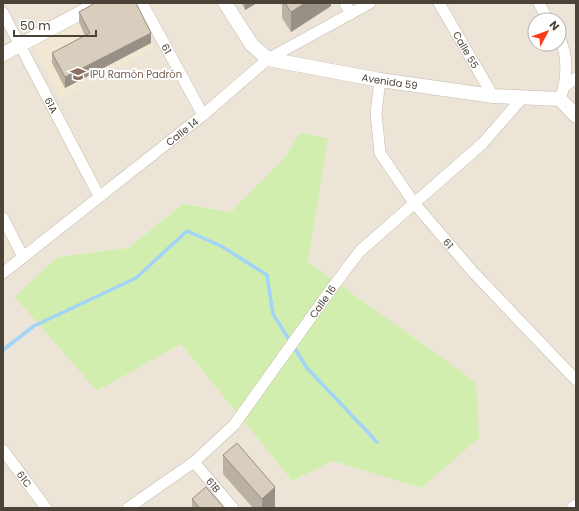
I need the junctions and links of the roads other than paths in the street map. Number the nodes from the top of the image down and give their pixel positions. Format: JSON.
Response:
{"nodes":[{"id":1,"x":99,"y":3,"type":"edge"},
{"id":2,"x":142,"y":3,"type":"edge"},
{"id":3,"x":226,"y":3,"type":"edge"},
{"id":4,"x":345,"y":3,"type":"edge"},
{"id":5,"x":370,"y":3,"type":"edge"},
{"id":6,"x":440,"y":3,"type":"edge"},
{"id":7,"x":538,"y":3,"type":"edge"},
{"id":8,"x":543,"y":12,"type":"edge"},
{"id":9,"x":3,"y":13,"type":"edge"},
{"id":10,"x":351,"y":14,"type":"junction"},
{"id":11,"x":20,"y":45,"type":"junction"},
{"id":12,"x":564,"y":52,"type":"edge"},
{"id":13,"x":3,"y":54,"type":"edge"},
{"id":14,"x":268,"y":59,"type":"junction"},
{"id":15,"x":576,"y":78,"type":"edge"},
{"id":16,"x":380,"y":80,"type":"junction"},
{"id":17,"x":565,"y":86,"type":"junction"},
{"id":18,"x":493,"y":96,"type":"junction"},
{"id":19,"x":522,"y":97,"type":"junction"},
{"id":20,"x":560,"y":99,"type":"junction"},
{"id":21,"x":203,"y":115,"type":"junction"},
{"id":22,"x":576,"y":116,"type":"edge"},
{"id":23,"x":99,"y":196,"type":"junction"},
{"id":24,"x":414,"y":203,"type":"junction"},
{"id":25,"x":3,"y":218,"type":"edge"},
{"id":26,"x":23,"y":257,"type":"junction"},
{"id":27,"x":3,"y":273,"type":"edge"},
{"id":28,"x":576,"y":380,"type":"edge"},
{"id":29,"x":3,"y":450,"type":"edge"},
{"id":30,"x":194,"y":462,"type":"junction"},
{"id":31,"x":576,"y":505,"type":"edge"},
{"id":32,"x":46,"y":508,"type":"edge"},
{"id":33,"x":128,"y":508,"type":"edge"},
{"id":34,"x":233,"y":508,"type":"edge"},
{"id":35,"x":572,"y":508,"type":"edge"}],
"edges":[{"from":1,"to":11,"type":"street"},
{"from":2,"to":21,"type":"street","name":"61"},
{"from":3,"to":14,"type":"street","name":"Avenida 59"},
{"from":4,"to":10,"type":"street"},
{"from":5,"to":10,"type":"street","name":"Calle 14"},
{"from":6,"to":18,"type":"street","name":"Calle 55"},
{"from":7,"to":8,"type":"street"},
{"from":9,"to":11,"type":"street","name":"61A"},
{"from":10,"to":14,"type":"street","name":"Calle 14"},
{"from":11,"to":13,"type":"street"},
{"from":11,"to":23,"type":"street","name":"61A"},
{"from":12,"to":17,"type":"street"},
{"from":14,"to":16,"type":"street","name":"Avenida 59"},
{"from":14,"to":21,"type":"street","name":"Calle 14"},
{"from":15,"to":17,"type":"street"},
{"from":16,"to":18,"type":"street","name":"Avenida 59"},
{"from":16,"to":24,"type":"street","name":"61"},
{"from":17,"to":20,"type":"street"},
{"from":18,"to":19,"type":"street","name":"Avenida 59"},
{"from":19,"to":20,"type":"street","name":"Avenida 59"},
{"from":19,"to":24,"type":"street","name":"Calle 16"},
{"from":20,"to":22,"type":"street"},
{"from":21,"to":23,"type":"street","name":"Calle 14"},
{"from":23,"to":26,"type":"street","name":"Calle 14"},
{"from":24,"to":28,"type":"street","name":"61"},
{"from":24,"to":30,"type":"street","name":"Calle 16"},
{"from":25,"to":26,"type":"street"},
{"from":26,"to":27,"type":"street","name":"Calle 14"},
{"from":29,"to":32,"type":"street","name":"61C"},
{"from":30,"to":33,"type":"street","name":"Calle 16"},
{"from":30,"to":34,"type":"street","name":"61B"},
{"from":31,"to":35,"type":"street"}]}
